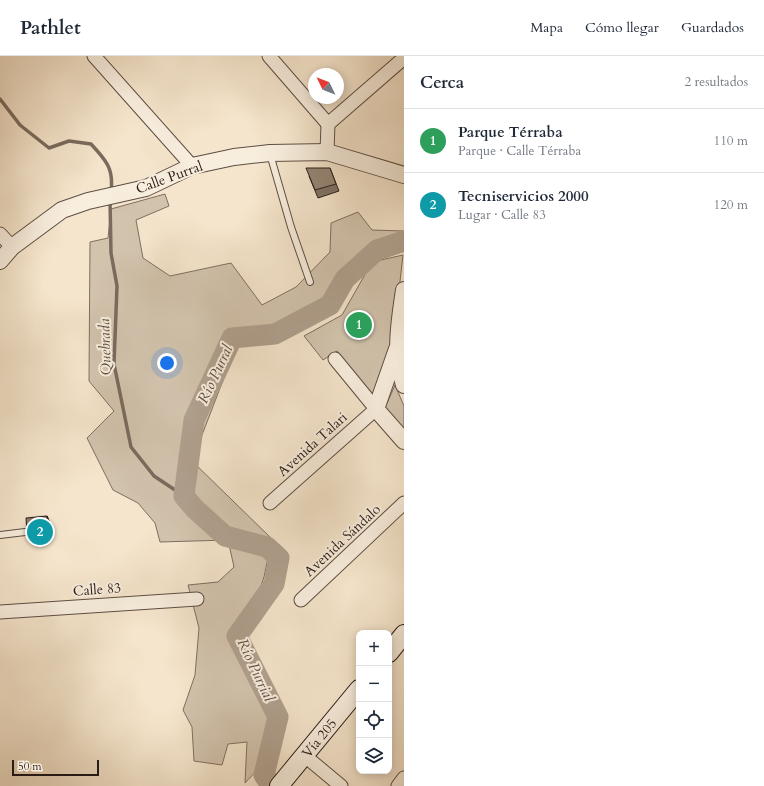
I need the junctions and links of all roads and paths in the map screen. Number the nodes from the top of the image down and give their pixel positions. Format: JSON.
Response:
{"nodes":[{"id":1,"x":94,"y":56,"type":"edge"},
{"id":2,"x":269,"y":56,"type":"edge"},
{"id":3,"x":404,"y":58,"type":"edge"},
{"id":4,"x":328,"y":124,"type":"junction"},
{"id":5,"x":327,"y":152,"type":"junction"},
{"id":6,"x":270,"y":153,"type":"junction"},
{"id":7,"x":192,"y":166,"type":"junction"},
{"id":8,"x":404,"y":175,"type":"edge"},
{"id":9,"x":0,"y":234,"type":"edge"},
{"id":10,"x":12,"y":247,"type":"junction"},
{"id":11,"x":0,"y":261,"type":"edge"},
{"id":12,"x":310,"y":282,"type":"dead end"},
{"id":13,"x":404,"y":290,"type":"edge"},
{"id":14,"x":401,"y":325,"type":"edge"},
{"id":15,"x":397,"y":349,"type":"junction"},
{"id":16,"x":335,"y":359,"type":"dead end"},
{"id":17,"x":404,"y":385,"type":"edge"},
{"id":18,"x":376,"y":409,"type":"junction"},
{"id":19,"x":404,"y":441,"type":"edge"},
{"id":20,"x":270,"y":503,"type":"dead end"},
{"id":21,"x":404,"y":503,"type":"edge"},
{"id":22,"x":25,"y":532,"type":"edge"},
{"id":23,"x":0,"y":534,"type":"edge"},
{"id":24,"x":196,"y":599,"type":"dead end"},
{"id":25,"x":301,"y":600,"type":"dead end"},
{"id":26,"x":0,"y":612,"type":"edge"},
{"id":27,"x":404,"y":634,"type":"edge"},
{"id":28,"x":392,"y":649,"type":"edge"},
{"id":29,"x":356,"y":693,"type":"edge"},
{"id":30,"x":305,"y":756,"type":"junction"},
{"id":31,"x":404,"y":778,"type":"edge"},
{"id":32,"x":280,"y":784,"type":"edge"},
{"id":33,"x":341,"y":786,"type":"edge"},
{"id":34,"x":398,"y":786,"type":"edge"}],
"edges":[{"from":1,"to":7,"type":"street"},
{"from":2,"to":4,"type":"street"},
{"from":3,"to":4,"type":"street"},
{"from":4,"to":5,"type":"street"},
{"from":5,"to":6,"type":"street","name":"Calle Purral"},
{"from":5,"to":8,"type":"street","name":"Calle Purral"},
{"from":6,"to":7,"type":"street","name":"Calle Purral"},
{"from":6,"to":12,"type":"lane"},
{"from":7,"to":10,"type":"street","name":"Calle Purral"},
{"from":9,"to":10,"type":"street"},
{"from":10,"to":11,"type":"street","name":"Calle Purral"},
{"from":13,"to":14,"type":"street"},
{"from":14,"to":15,"type":"street"},
{"from":15,"to":17,"type":"street"},
{"from":15,"to":18,"type":"street"},
{"from":16,"to":18,"type":"street"},
{"from":18,"to":19,"type":"street"},
{"from":18,"to":20,"type":"street","name":"Avenida Talari"},
{"from":21,"to":25,"type":"street","name":"Avenida Sándalo"},
{"from":22,"to":23,"type":"lane"},
{"from":24,"to":26,"type":"street","name":"Calle 83"},
{"from":27,"to":28,"type":"main road"},
{"from":29,"to":30,"type":"main road","name":"Vía 205"},
{"from":30,"to":32,"type":"main road","name":"Vía 205"},
{"from":30,"to":33,"type":"street"},
{"from":31,"to":34,"type":"street"}]}
